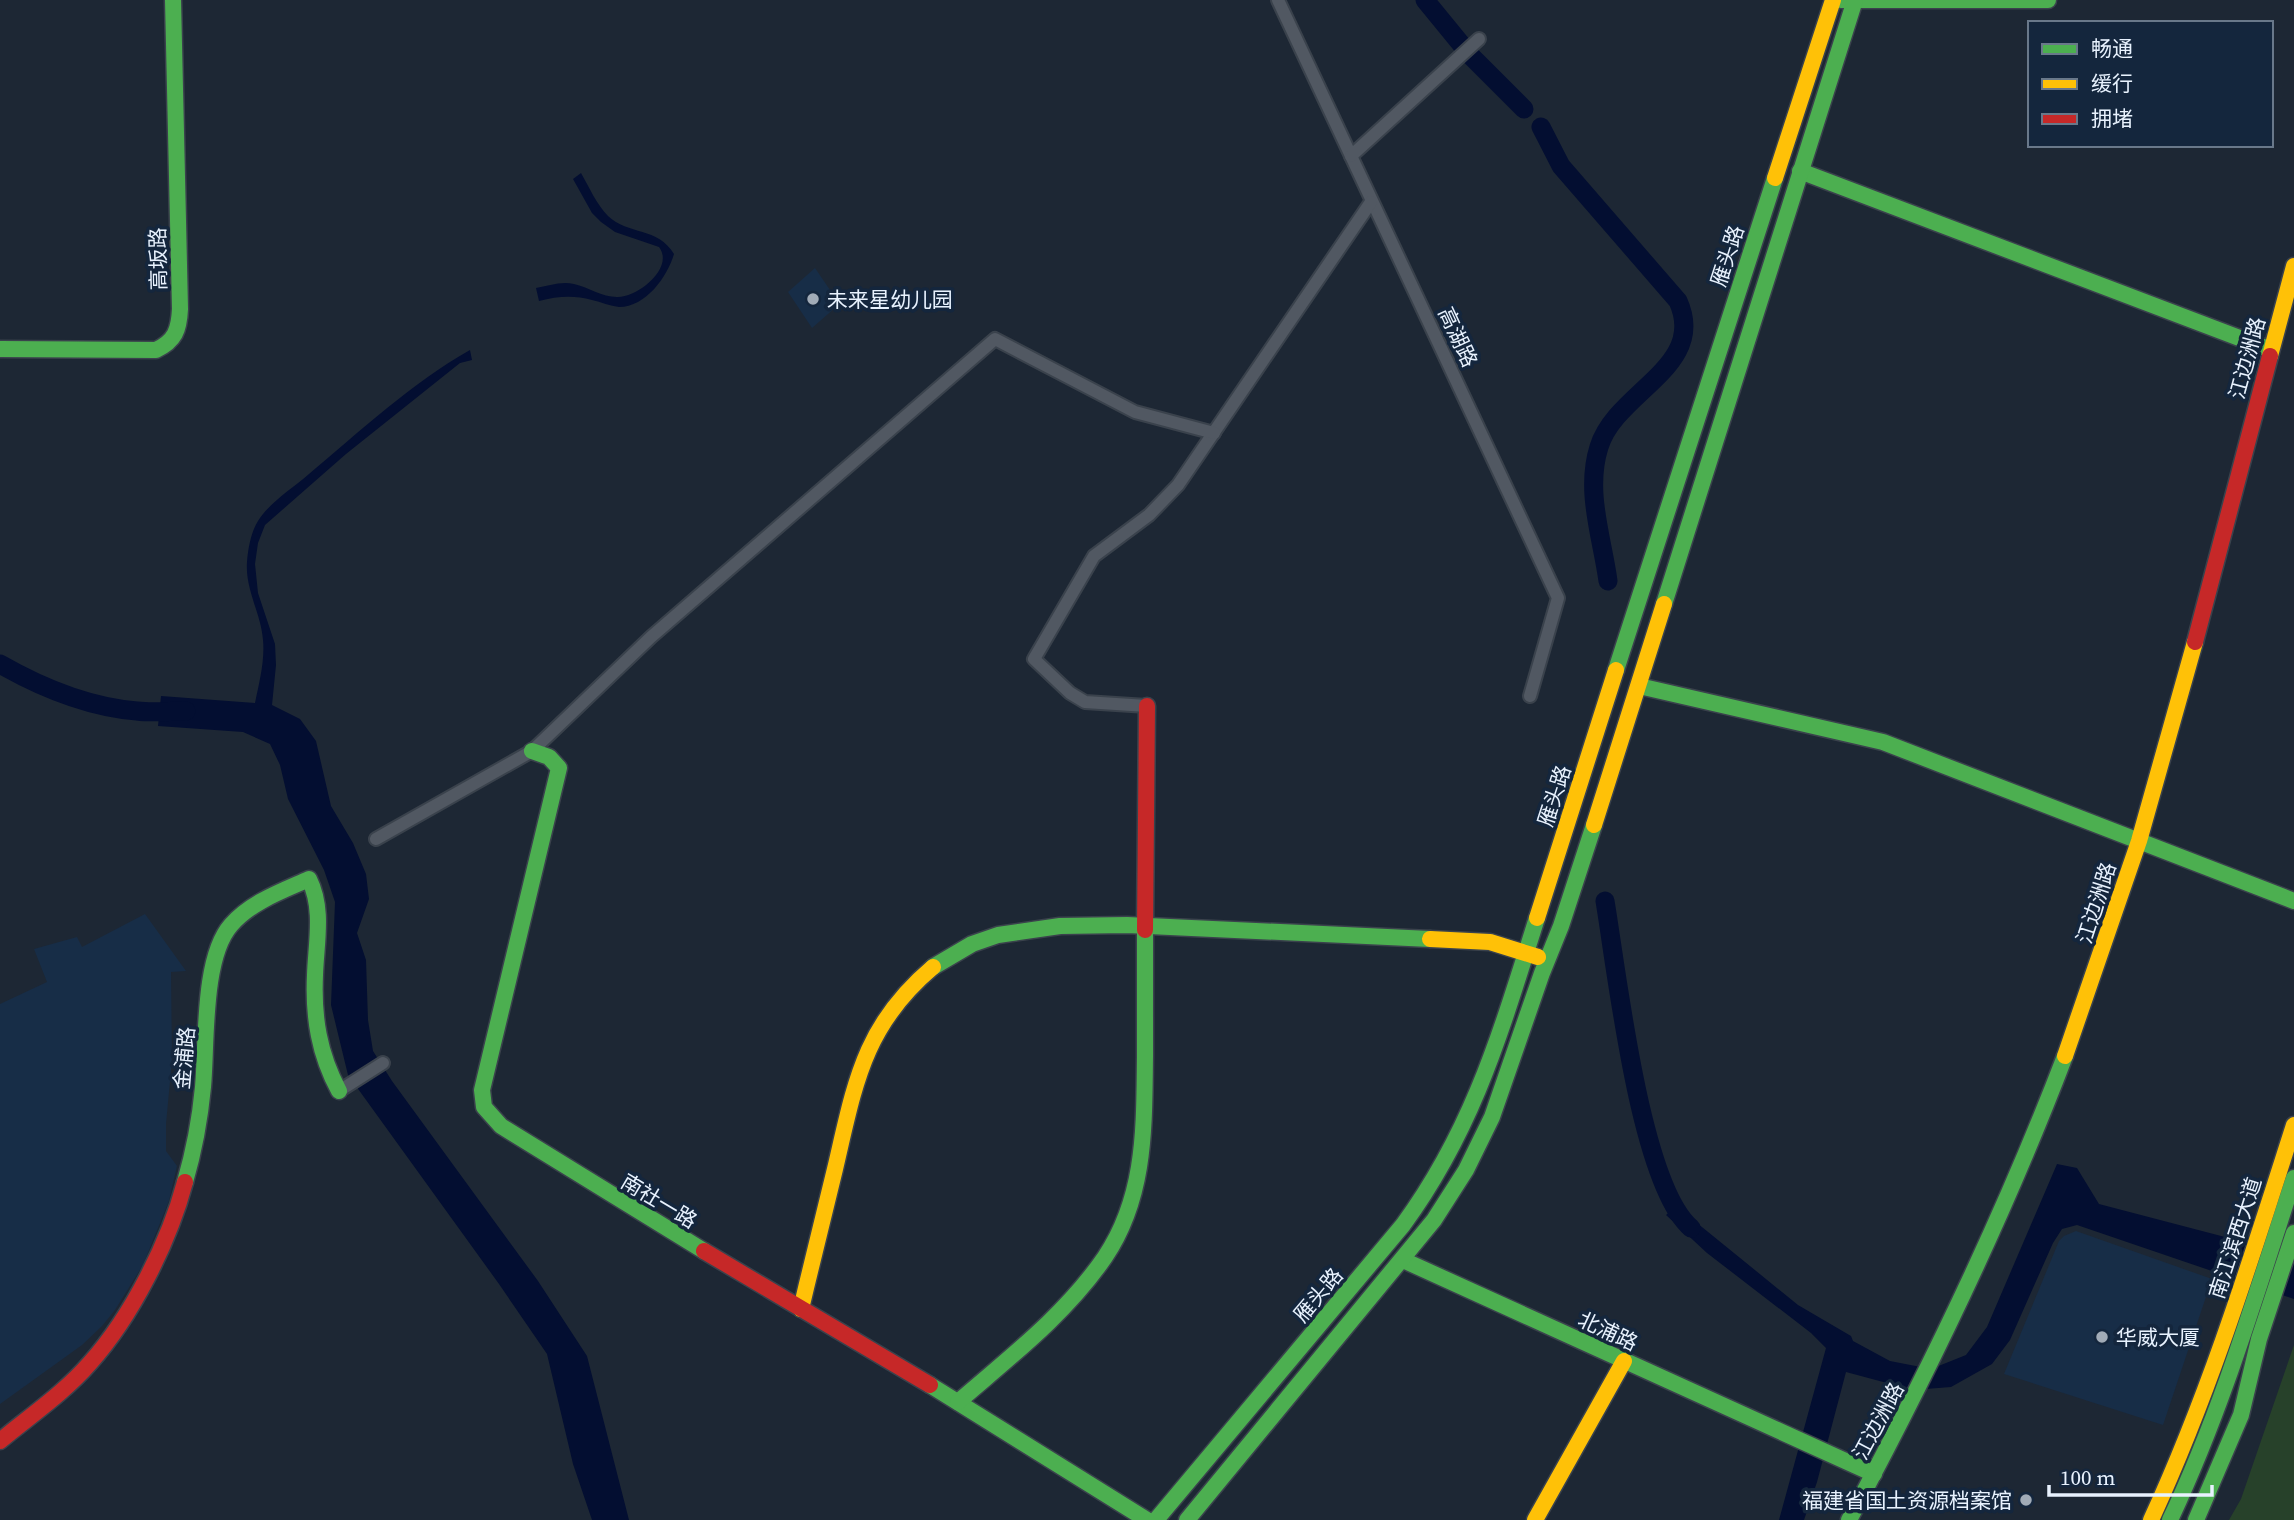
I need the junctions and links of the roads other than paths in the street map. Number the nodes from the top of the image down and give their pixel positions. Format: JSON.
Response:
{"nodes":[{"id":1,"x":173,"y":0,"type":"edge"},
{"id":2,"x":1279,"y":0,"type":"edge"},
{"id":3,"x":1832,"y":0,"type":"edge"},
{"id":4,"x":1855,"y":0,"type":"edge"},
{"id":5,"x":2048,"y":0,"type":"edge"},
{"id":6,"x":1479,"y":39,"type":"dead end"},
{"id":7,"x":1351,"y":156,"type":"junction"},
{"id":8,"x":1800,"y":171,"type":"junction"},
{"id":9,"x":1371,"y":202,"type":"junction"},
{"id":10,"x":2294,"y":266,"type":"edge"},
{"id":11,"x":0,"y":349,"type":"edge"},
{"id":12,"x":2271,"y":349,"type":"junction"},
{"id":13,"x":1214,"y":433,"type":"junction"},
{"id":14,"x":1639,"y":686,"type":"junction"},
{"id":15,"x":1530,"y":696,"type":"dead end"},
{"id":16,"x":1147,"y":706,"type":"joint"},
{"id":17,"x":532,"y":751,"type":"junction"},
{"id":18,"x":376,"y":839,"type":"dead end"},
{"id":19,"x":2139,"y":841,"type":"junction"},
{"id":20,"x":2294,"y":901,"type":"edge"},
{"id":21,"x":1145,"y":928,"type":"junction"},
{"id":22,"x":1526,"y":953,"type":"junction"},
{"id":23,"x":1545,"y":959,"type":"junction"},
{"id":24,"x":383,"y":1063,"type":"dead end"},
{"id":25,"x":342,"y":1089,"type":"joint"},
{"id":26,"x":2294,"y":1125,"type":"edge"},
{"id":27,"x":2294,"y":1178,"type":"edge"},
{"id":28,"x":2294,"y":1233,"type":"edge"},
{"id":29,"x":2262,"y":1248,"type":"junction"},
{"id":30,"x":1403,"y":1259,"type":"junction"},
{"id":31,"x":2258,"y":1290,"type":"junction"},
{"id":32,"x":801,"y":1309,"type":"junction"},
{"id":33,"x":1624,"y":1361,"type":"junction"},
{"id":34,"x":958,"y":1402,"type":"junction"},
{"id":35,"x":0,"y":1441,"type":"edge"},
{"id":36,"x":1874,"y":1474,"type":"junction"},
{"id":37,"x":1147,"y":1520,"type":"edge"},
{"id":38,"x":1156,"y":1520,"type":"edge"},
{"id":39,"x":1187,"y":1520,"type":"edge"},
{"id":40,"x":1535,"y":1520,"type":"edge"},
{"id":41,"x":1849,"y":1520,"type":"edge"},
{"id":42,"x":2151,"y":1520,"type":"edge"},
{"id":43,"x":2170,"y":1520,"type":"edge"},
{"id":44,"x":2196,"y":1520,"type":"edge"}],
"edges":[{"from":1,"to":11,"type":"street","name":"高坂路"},
{"from":2,"to":7,"type":"street","name":"高湖路"},
{"from":3,"to":4,"type":"street"},
{"from":3,"to":22,"type":"street","name":"雁头路"},
{"from":4,"to":5,"type":"street"},
{"from":4,"to":8,"type":"street","name":"雁头路"},
{"from":6,"to":7,"type":"street"},
{"from":7,"to":9,"type":"street","name":"高湖路"},
{"from":8,"to":12,"type":"street"},
{"from":8,"to":14,"type":"street","name":"雁头路"},
{"from":9,"to":13,"type":"street"},
{"from":9,"to":15,"type":"street","name":"高湖路"},
{"from":10,"to":12,"type":"street","name":"江边洲路"},
{"from":12,"to":19,"type":"street","name":"江边洲路"},
{"from":13,"to":16,"type":"street"},
{"from":13,"to":17,"type":"street"},
{"from":14,"to":19,"type":"street"},
{"from":14,"to":23,"type":"street","name":"雁头路"},
{"from":16,"to":21,"type":"street"},
{"from":17,"to":18,"type":"street"},
{"from":17,"to":32,"type":"street","name":"南社一路"},
{"from":19,"to":20,"type":"street"},
{"from":19,"to":36,"type":"street","name":"江边洲路"},
{"from":21,"to":22,"type":"street"},
{"from":21,"to":32,"type":"street"},
{"from":21,"to":34,"type":"street"},
{"from":22,"to":23,"type":"street"},
{"from":22,"to":38,"type":"street","name":"雁头路"},
{"from":23,"to":30,"type":"street","name":"雁头路"},
{"from":24,"to":25,"type":"street"},
{"from":25,"to":35,"type":"street","name":"金浦路"},
{"from":26,"to":29,"type":"street","name":"南江滨西大道"},
{"from":27,"to":29,"type":"street","name":"南江滨西大道"},
{"from":28,"to":31,"type":"street"},
{"from":29,"to":31,"type":"street","name":"南江滨西大道"},
{"from":30,"to":33,"type":"street","name":"北浦路"},
{"from":30,"to":39,"type":"street","name":"雁头路"},
{"from":31,"to":42,"type":"street","name":"南江滨西大道"},
{"from":31,"to":43,"type":"street","name":"南江滨西大道"},
{"from":31,"to":44,"type":"street"},
{"from":32,"to":34,"type":"street","name":"南社一路"},
{"from":33,"to":36,"type":"street","name":"北浦路"},
{"from":33,"to":40,"type":"street"},
{"from":34,"to":37,"type":"street","name":"南社一路"},
{"from":36,"to":41,"type":"street","name":"江边洲路"}]}
